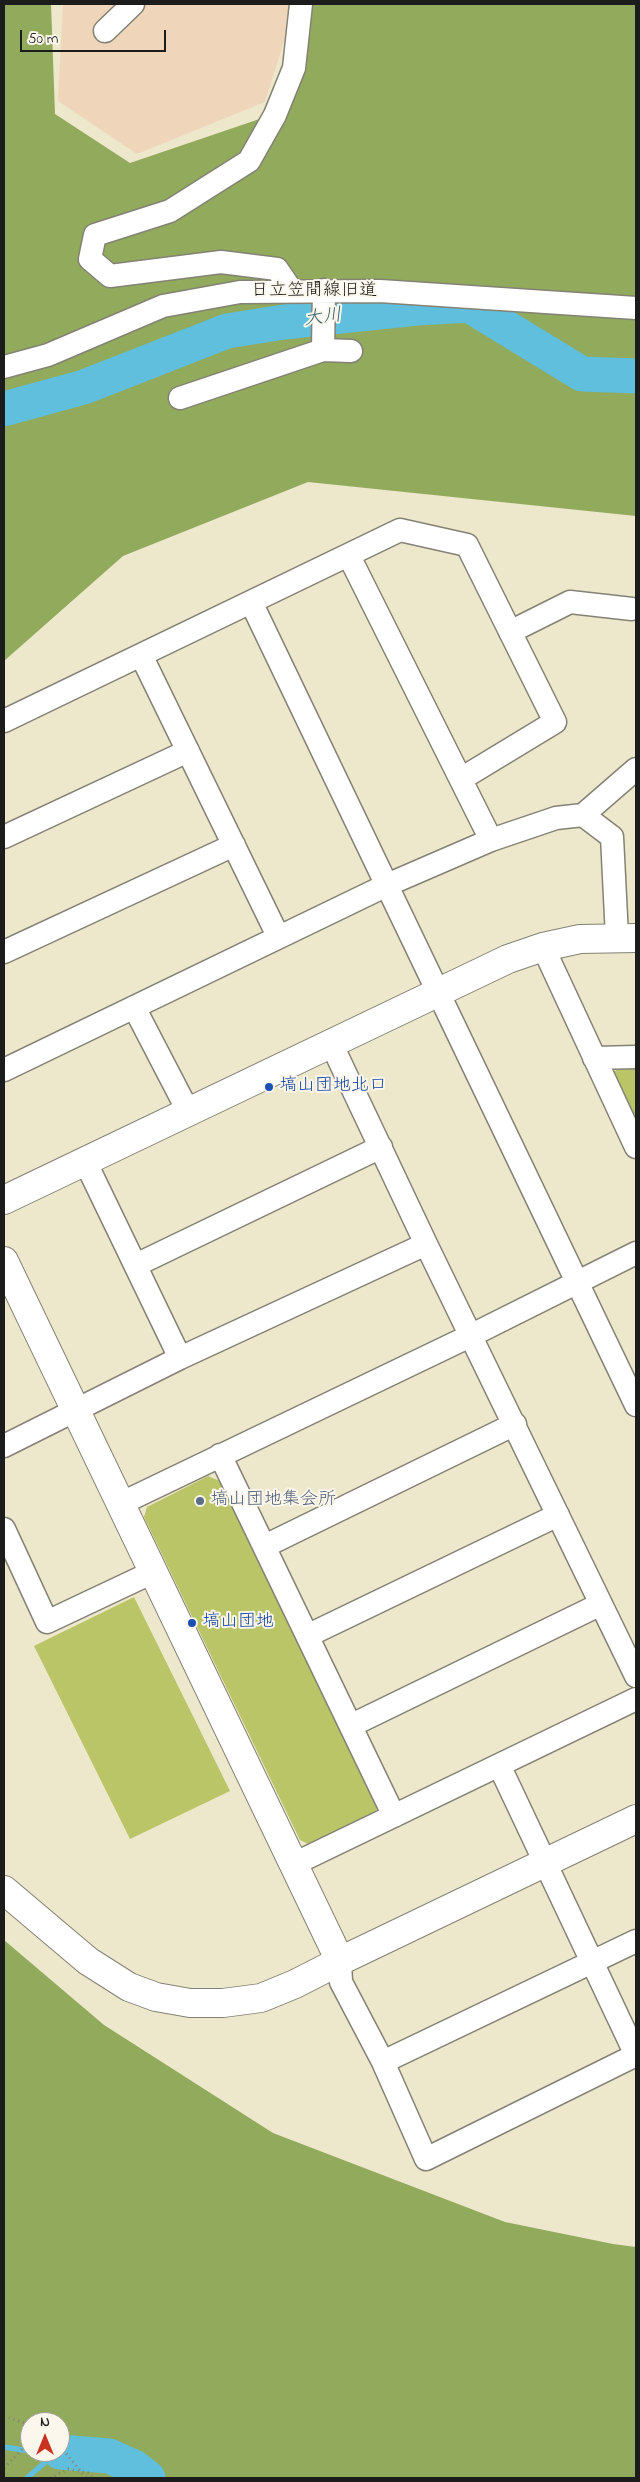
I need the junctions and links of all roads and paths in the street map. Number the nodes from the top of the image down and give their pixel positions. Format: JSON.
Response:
{"nodes":[{"id":1,"x":133,"y":4,"type":"edge"},
{"id":2,"x":301,"y":4,"type":"edge"},
{"id":3,"x":105,"y":31,"type":"dead end"},
{"id":4,"x":324,"y":290,"type":"junction"},
{"id":5,"x":292,"y":291,"type":"junction"},
{"id":6,"x":636,"y":308,"type":"edge"},
{"id":7,"x":323,"y":350,"type":"junction"},
{"id":8,"x":351,"y":352,"type":"dead end"},
{"id":9,"x":4,"y":367,"type":"edge"},
{"id":10,"x":180,"y":398,"type":"dead end"},
{"id":11,"x":349,"y":556,"type":"junction"},
{"id":12,"x":251,"y":602,"type":"junction"},
{"id":13,"x":632,"y":609,"type":"dead end"},
{"id":14,"x":510,"y":632,"type":"junction"},
{"id":15,"x":141,"y":655,"type":"junction"},
{"id":16,"x":4,"y":721,"type":"edge"},
{"id":17,"x":188,"y":751,"type":"junction"},
{"id":18,"x":636,"y":769,"type":"edge"},
{"id":19,"x":461,"y":779,"type":"junction"},
{"id":20,"x":583,"y":815,"type":"junction"},
{"id":21,"x":4,"y":837,"type":"edge"},
{"id":22,"x":491,"y":840,"type":"junction"},
{"id":23,"x":234,"y":845,"type":"junction"},
{"id":24,"x":387,"y":885,"type":"junction"},
{"id":25,"x":278,"y":936,"type":"junction"},
{"id":26,"x":627,"y":937,"type":"edge"},
{"id":27,"x":543,"y":947,"type":"junction"},
{"id":28,"x":4,"y":952,"type":"edge"},
{"id":29,"x":437,"y":992,"type":"junction"},
{"id":30,"x":134,"y":1007,"type":"junction"},
{"id":31,"x":331,"y":1043,"type":"junction"},
{"id":32,"x":636,"y":1057,"type":"edge"},
{"id":33,"x":594,"y":1058,"type":"junction"},
{"id":34,"x":4,"y":1070,"type":"edge"},
{"id":35,"x":188,"y":1110,"type":"junction"},
{"id":36,"x":380,"y":1147,"type":"junction"},
{"id":37,"x":636,"y":1147,"type":"edge"},
{"id":38,"x":85,"y":1161,"type":"junction"},
{"id":39,"x":4,"y":1200,"type":"edge"},
{"id":40,"x":426,"y":1244,"type":"junction"},
{"id":41,"x":636,"y":1252,"type":"edge"},
{"id":42,"x":4,"y":1261,"type":"edge"},
{"id":43,"x":136,"y":1265,"type":"junction"},
{"id":44,"x":576,"y":1282,"type":"junction"},
{"id":45,"x":472,"y":1335,"type":"junction"},
{"id":46,"x":180,"y":1358,"type":"junction"},
{"id":47,"x":629,"y":1372,"type":"edge"},
{"id":48,"x":636,"y":1405,"type":"edge"},
{"id":49,"x":75,"y":1410,"type":"junction"},
{"id":50,"x":515,"y":1424,"type":"junction"},
{"id":51,"x":4,"y":1446,"type":"edge"},
{"id":52,"x":220,"y":1455,"type":"junction"},
{"id":53,"x":120,"y":1504,"type":"junction"},
{"id":54,"x":558,"y":1515,"type":"junction"},
{"id":55,"x":4,"y":1529,"type":"edge"},
{"id":56,"x":265,"y":1546,"type":"junction"},
{"id":57,"x":153,"y":1572,"type":"junction"},
{"id":58,"x":602,"y":1604,"type":"junction"},
{"id":59,"x":309,"y":1635,"type":"junction"},
{"id":60,"x":636,"y":1676,"type":"edge"},
{"id":61,"x":636,"y":1699,"type":"edge"},
{"id":62,"x":352,"y":1725,"type":"junction"},
{"id":63,"x":499,"y":1765,"type":"junction"},
{"id":64,"x":394,"y":1816,"type":"junction"},
{"id":65,"x":636,"y":1818,"type":"edge"},
{"id":66,"x":546,"y":1862,"type":"junction"},
{"id":67,"x":294,"y":1864,"type":"junction"},
{"id":68,"x":4,"y":1890,"type":"edge"},
{"id":69,"x":636,"y":1941,"type":"edge"},
{"id":70,"x":340,"y":1961,"type":"junction"},
{"id":71,"x":592,"y":1962,"type":"junction"},
{"id":72,"x":636,"y":2055,"type":"edge"},
{"id":73,"x":383,"y":2062,"type":"junction"},
{"id":74,"x":4,"y":2416,"type":"edge"},
{"id":75,"x":20,"y":2422,"type":"edge"},
{"id":76,"x":20,"y":2451,"type":"edge"},
{"id":77,"x":70,"y":2458,"type":"edge"},
{"id":78,"x":4,"y":2468,"type":"edge"},
{"id":79,"x":50,"y":2478,"type":"edge"},
{"id":80,"x":86,"y":2478,"type":"edge"},
{"id":81,"x":93,"y":2478,"type":"edge"}],
"edges":[{"from":1,"to":3,"type":"street"},
{"from":2,"to":5,"type":"street"},
{"from":4,"to":5,"type":"street","name":"日立笠間線旧道"},
{"from":4,"to":6,"type":"street","name":"日立笠間線旧道"},
{"from":4,"to":7,"type":"street"},
{"from":5,"to":9,"type":"street","name":"日立笠間線旧道"},
{"from":7,"to":8,"type":"street"},
{"from":7,"to":10,"type":"street"},
{"from":11,"to":12,"type":"street"},
{"from":11,"to":14,"type":"street"},
{"from":11,"to":19,"type":"street"},
{"from":12,"to":15,"type":"street"},
{"from":12,"to":24,"type":"street"},
{"from":13,"to":14,"type":"street"},
{"from":14,"to":19,"type":"street"},
{"from":15,"to":16,"type":"street"},
{"from":15,"to":17,"type":"street"},
{"from":17,"to":21,"type":"street"},
{"from":17,"to":23,"type":"street"},
{"from":18,"to":20,"type":"street"},
{"from":19,"to":22,"type":"street"},
{"from":20,"to":22,"type":"street"},
{"from":20,"to":26,"type":"street"},
{"from":22,"to":24,"type":"street"},
{"from":23,"to":25,"type":"street"},
{"from":23,"to":28,"type":"street"},
{"from":24,"to":25,"type":"street"},
{"from":24,"to":29,"type":"street"},
{"from":25,"to":30,"type":"street"},
{"from":26,"to":27,"type":"street"},
{"from":27,"to":29,"type":"street"},
{"from":27,"to":33,"type":"street"},
{"from":29,"to":31,"type":"street"},
{"from":29,"to":44,"type":"street"},
{"from":30,"to":34,"type":"street"},
{"from":30,"to":35,"type":"street"},
{"from":31,"to":35,"type":"street"},
{"from":31,"to":36,"type":"street"},
{"from":32,"to":33,"type":"street"},
{"from":33,"to":37,"type":"street"},
{"from":35,"to":38,"type":"street"},
{"from":36,"to":40,"type":"street"},
{"from":36,"to":43,"type":"street"},
{"from":38,"to":39,"type":"street"},
{"from":38,"to":43,"type":"street"},
{"from":40,"to":45,"type":"street"},
{"from":40,"to":46,"type":"street"},
{"from":41,"to":44,"type":"street"},
{"from":42,"to":49,"type":"street"},
{"from":43,"to":46,"type":"street"},
{"from":44,"to":45,"type":"street"},
{"from":44,"to":47,"type":"street"},
{"from":45,"to":50,"type":"street"},
{"from":45,"to":52,"type":"street"},
{"from":46,"to":49,"type":"street"},
{"from":47,"to":48,"type":"street"},
{"from":49,"to":51,"type":"street"},
{"from":49,"to":53,"type":"street"},
{"from":50,"to":54,"type":"street"},
{"from":50,"to":56,"type":"street"},
{"from":52,"to":53,"type":"street"},
{"from":52,"to":56,"type":"street"},
{"from":53,"to":57,"type":"street"},
{"from":54,"to":58,"type":"street"},
{"from":54,"to":59,"type":"street"},
{"from":55,"to":57,"type":"street"},
{"from":56,"to":59,"type":"street"},
{"from":57,"to":67,"type":"street"},
{"from":58,"to":60,"type":"street"},
{"from":58,"to":62,"type":"street"},
{"from":59,"to":62,"type":"street"},
{"from":61,"to":63,"type":"street"},
{"from":62,"to":64,"type":"street"},
{"from":63,"to":64,"type":"street"},
{"from":63,"to":66,"type":"street"},
{"from":64,"to":67,"type":"street"},
{"from":65,"to":66,"type":"street"},
{"from":66,"to":70,"type":"street"},
{"from":66,"to":71,"type":"street"},
{"from":67,"to":70,"type":"street"},
{"from":68,"to":70,"type":"street"},
{"from":69,"to":71,"type":"street"},
{"from":70,"to":73,"type":"street"},
{"from":71,"to":72,"type":"street"},
{"from":71,"to":73,"type":"street"},
{"from":72,"to":73,"type":"street"},
{"from":74,"to":75,"type":"path"},
{"from":76,"to":78,"type":"path"},
{"from":77,"to":80,"type":"path"},
{"from":79,"to":81,"type":"path"}]}
